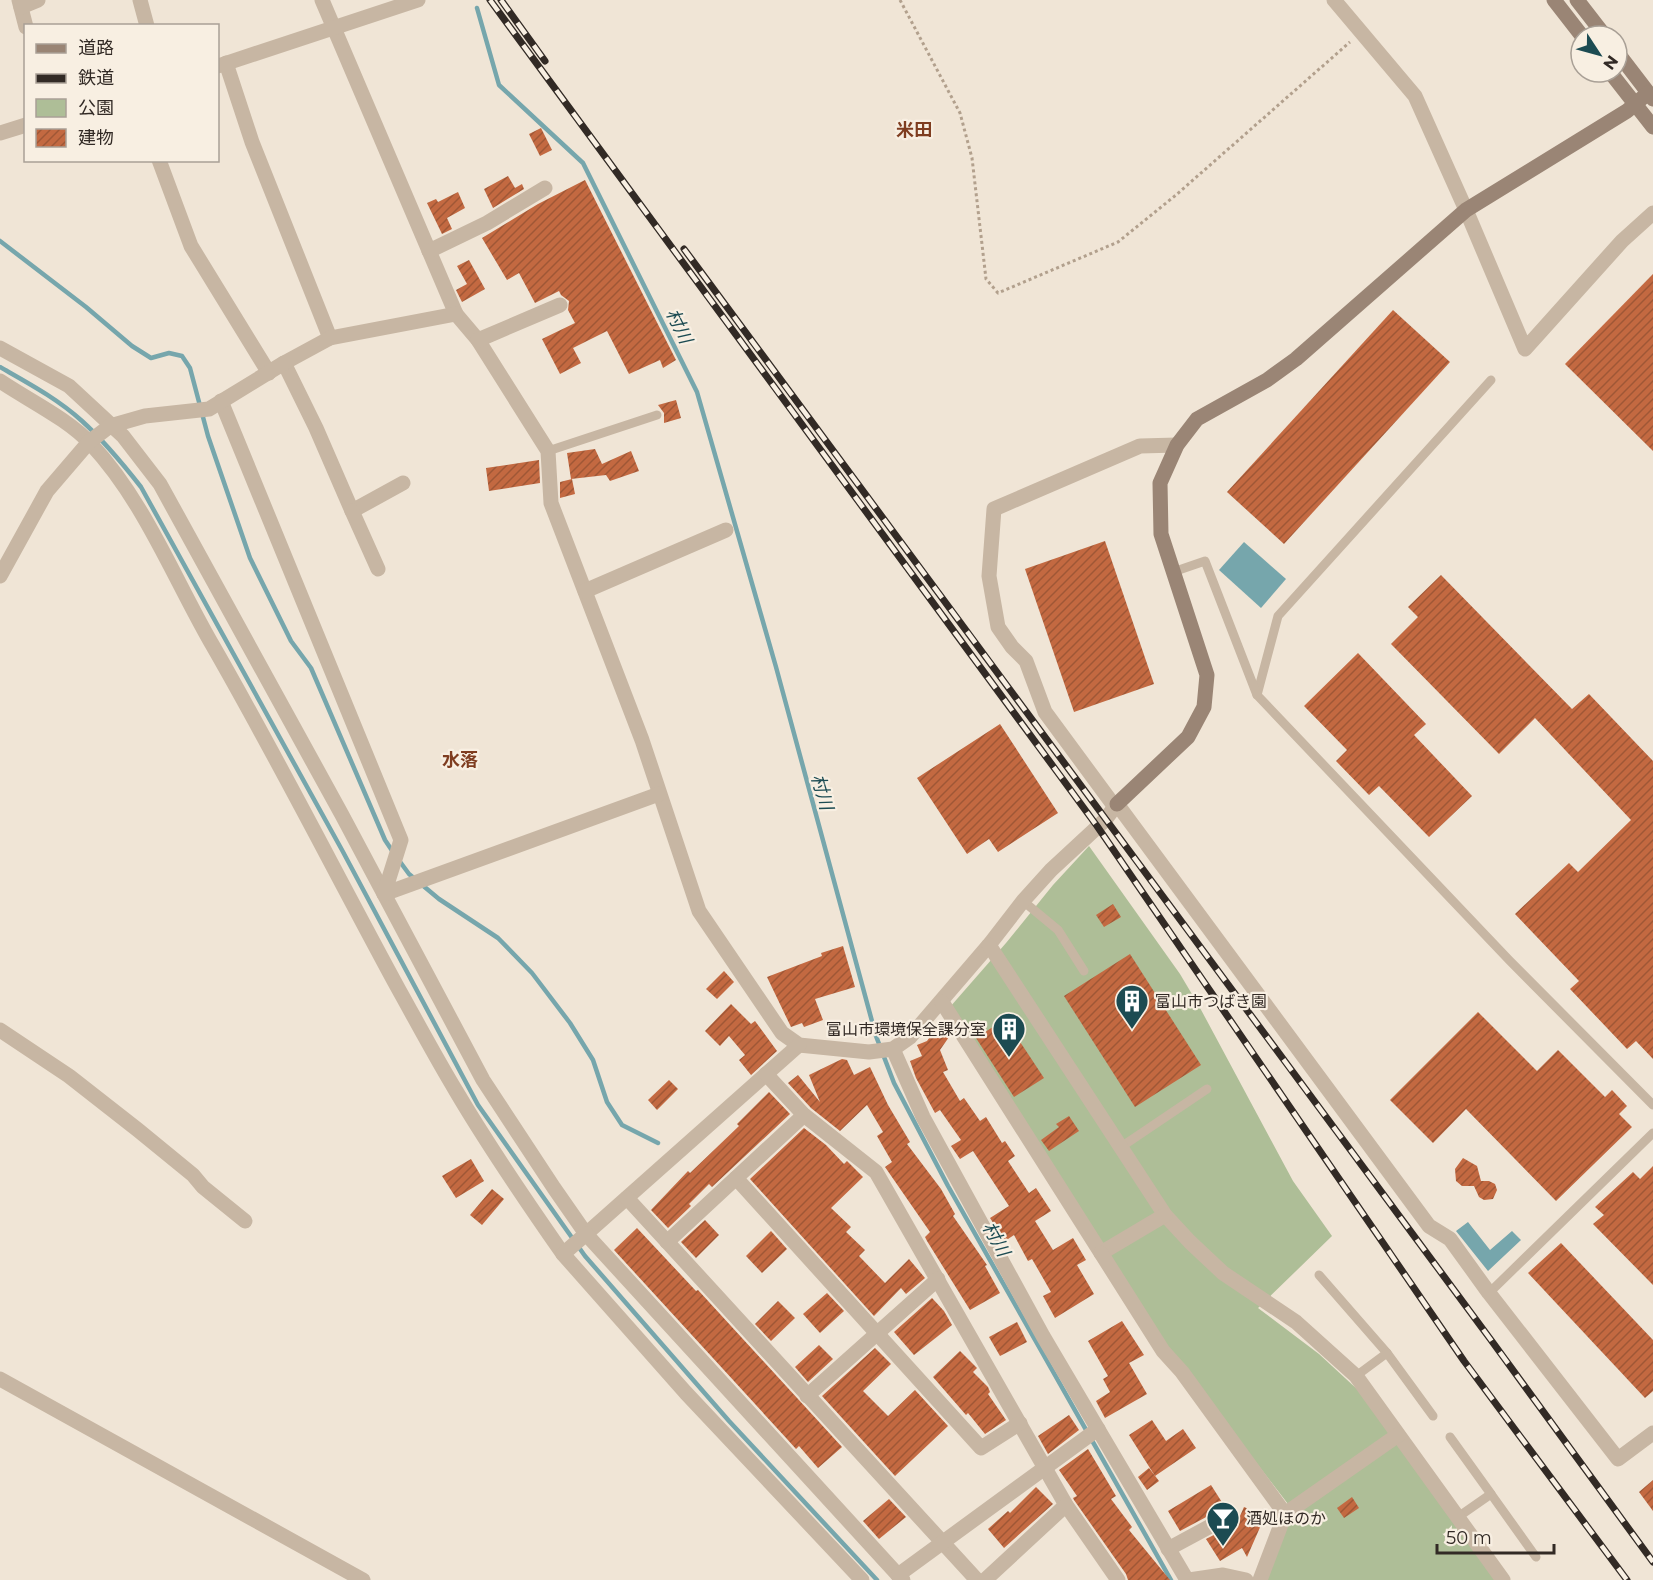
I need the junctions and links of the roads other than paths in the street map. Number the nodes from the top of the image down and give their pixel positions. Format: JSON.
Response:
{"nodes":[{"id":1,"x":38,"y":0,"type":"edge"},
{"id":2,"x":140,"y":0,"type":"edge"},
{"id":3,"x":321,"y":0,"type":"edge"},
{"id":4,"x":418,"y":0,"type":"edge"},
{"id":5,"x":1334,"y":0,"type":"edge"},
{"id":6,"x":1554,"y":0,"type":"edge"},
{"id":7,"x":1577,"y":0,"type":"edge"},
{"id":8,"x":20,"y":4,"type":"edge"},
{"id":9,"x":25,"y":24,"type":"edge"},
{"id":10,"x":146,"y":24,"type":"edge"},
{"id":11,"x":1573,"y":24,"type":"edge"},
{"id":12,"x":1596,"y":24,"type":"edge"},
{"id":13,"x":333,"y":28,"type":"junction"},
{"id":14,"x":222,"y":64,"type":"edge"},
{"id":15,"x":1629,"y":68,"type":"edge"},
{"id":16,"x":1619,"y":84,"type":"edge"},
{"id":17,"x":1651,"y":96,"type":"edge"},
{"id":18,"x":1636,"y":105,"type":"junction"},
{"id":19,"x":24,"y":126,"type":"edge"},
{"id":20,"x":1653,"y":127,"type":"edge"},
{"id":21,"x":0,"y":133,"type":"edge"},
{"id":22,"x":160,"y":162,"type":"edge"},
{"id":23,"x":545,"y":188,"type":"dead end"},
{"id":24,"x":1466,"y":210,"type":"junction"},
{"id":25,"x":1653,"y":213,"type":"edge"},
{"id":26,"x":429,"y":251,"type":"junction"},
{"id":27,"x":560,"y":305,"type":"dead end"},
{"id":28,"x":456,"y":314,"type":"junction"},
{"id":29,"x":330,"y":338,"type":"junction"},
{"id":30,"x":478,"y":340,"type":"junction"},
{"id":31,"x":0,"y":348,"type":"edge"},
{"id":32,"x":284,"y":363,"type":"junction"},
{"id":33,"x":269,"y":373,"type":"junction"},
{"id":34,"x":1491,"y":380,"type":"dead end"},
{"id":35,"x":0,"y":381,"type":"edge"},
{"id":36,"x":221,"y":401,"type":"junction"},
{"id":37,"x":657,"y":415,"type":"dead end"},
{"id":38,"x":110,"y":426,"type":"junction"},
{"id":39,"x":89,"y":442,"type":"junction"},
{"id":40,"x":1177,"y":445,"type":"junction"},
{"id":41,"x":548,"y":451,"type":"junction"},
{"id":42,"x":403,"y":483,"type":"dead end"},
{"id":43,"x":352,"y":511,"type":"junction"},
{"id":44,"x":726,"y":530,"type":"dead end"},
{"id":45,"x":378,"y":569,"type":"dead end"},
{"id":46,"x":1173,"y":572,"type":"junction"},
{"id":47,"x":0,"y":576,"type":"edge"},
{"id":48,"x":585,"y":591,"type":"junction"},
{"id":49,"x":1257,"y":695,"type":"junction"},
{"id":50,"x":659,"y":794,"type":"junction"},
{"id":51,"x":1116,"y":805,"type":"junction"},
{"id":52,"x":384,"y":894,"type":"junction"},
{"id":53,"x":1023,"y":901,"type":"junction"},
{"id":54,"x":989,"y":945,"type":"junction"},
{"id":55,"x":1084,"y":971,"type":"dead end"},
{"id":56,"x":942,"y":1002,"type":"junction"},
{"id":57,"x":0,"y":1030,"type":"edge"},
{"id":58,"x":799,"y":1046,"type":"junction"},
{"id":59,"x":892,"y":1049,"type":"junction"},
{"id":60,"x":766,"y":1074,"type":"junction"},
{"id":61,"x":1208,"y":1089,"type":"dead end"},
{"id":62,"x":1653,"y":1105,"type":"edge"},
{"id":63,"x":804,"y":1115,"type":"junction"},
{"id":64,"x":1653,"y":1133,"type":"edge"},
{"id":65,"x":1121,"y":1147,"type":"junction"},
{"id":66,"x":736,"y":1178,"type":"junction"},
{"id":67,"x":627,"y":1198,"type":"junction"},
{"id":68,"x":1165,"y":1215,"type":"junction"},
{"id":69,"x":245,"y":1221,"type":"dead end"},
{"id":70,"x":586,"y":1234,"type":"junction"},
{"id":71,"x":667,"y":1242,"type":"junction"},
{"id":72,"x":1101,"y":1253,"type":"junction"},
{"id":73,"x":563,"y":1254,"type":"junction"},
{"id":74,"x":1319,"y":1275,"type":"dead end"},
{"id":75,"x":938,"y":1279,"type":"junction"},
{"id":76,"x":1489,"y":1293,"type":"junction"},
{"id":77,"x":877,"y":1333,"type":"junction"},
{"id":78,"x":1387,"y":1353,"type":"junction"},
{"id":79,"x":1356,"y":1376,"type":"junction"},
{"id":80,"x":0,"y":1379,"type":"edge"},
{"id":81,"x":807,"y":1396,"type":"junction"},
{"id":82,"x":1433,"y":1416,"type":"dead end"},
{"id":83,"x":1020,"y":1423,"type":"junction"},
{"id":84,"x":1098,"y":1429,"type":"junction"},
{"id":85,"x":1653,"y":1433,"type":"edge"},
{"id":86,"x":1398,"y":1435,"type":"junction"},
{"id":87,"x":1450,"y":1437,"type":"dead end"},
{"id":88,"x":1045,"y":1468,"type":"junction"},
{"id":89,"x":1491,"y":1494,"type":"junction"},
{"id":90,"x":1066,"y":1505,"type":"junction"},
{"id":91,"x":1285,"y":1514,"type":"junction"},
{"id":92,"x":1231,"y":1515,"type":"dead end"},
{"id":93,"x":1458,"y":1517,"type":"junction"},
{"id":94,"x":943,"y":1543,"type":"junction"},
{"id":95,"x":1168,"y":1549,"type":"junction"},
{"id":96,"x":1536,"y":1557,"type":"dead end"},
{"id":97,"x":901,"y":1578,"type":"edge"},
{"id":98,"x":1208,"y":1578,"type":"edge"},
{"id":99,"x":363,"y":1580,"type":"edge"},
{"id":100,"x":862,"y":1580,"type":"edge"},
{"id":101,"x":977,"y":1580,"type":"edge"},
{"id":102,"x":985,"y":1580,"type":"edge"},
{"id":103,"x":1118,"y":1580,"type":"edge"},
{"id":104,"x":1188,"y":1580,"type":"edge"},
{"id":105,"x":1246,"y":1580,"type":"edge"},
{"id":106,"x":1260,"y":1580,"type":"edge"},
{"id":107,"x":1503,"y":1580,"type":"edge"}],
"edges":[{"from":1,"to":8,"type":"street"},
{"from":2,"to":10,"type":"street"},
{"from":3,"to":13,"type":"street"},
{"from":4,"to":13,"type":"street"},
{"from":5,"to":24,"type":"street"},
{"from":6,"to":11,"type":"street"},
{"from":7,"to":12,"type":"street"},
{"from":8,"to":9,"type":"street"},
{"from":13,"to":14,"type":"street"},
{"from":13,"to":26,"type":"street"},
{"from":14,"to":29,"type":"street"},
{"from":15,"to":17,"type":"street"},
{"from":16,"to":18,"type":"street"},
{"from":17,"to":18,"type":"street"},
{"from":18,"to":20,"type":"street"},
{"from":18,"to":24,"type":"street"},
{"from":19,"to":21,"type":"street"},
{"from":22,"to":33,"type":"street"},
{"from":23,"to":26,"type":"street"},
{"from":24,"to":25,"type":"street"},
{"from":24,"to":40,"type":"street"},
{"from":26,"to":28,"type":"street"},
{"from":27,"to":30,"type":"street"},
{"from":28,"to":29,"type":"street"},
{"from":28,"to":30,"type":"street"},
{"from":29,"to":32,"type":"street"},
{"from":30,"to":41,"type":"street"},
{"from":31,"to":38,"type":"street"},
{"from":32,"to":33,"type":"street"},
{"from":32,"to":43,"type":"street"},
{"from":33,"to":36,"type":"street"},
{"from":34,"to":49,"type":"lane"},
{"from":35,"to":39,"type":"street"},
{"from":36,"to":38,"type":"street"},
{"from":36,"to":52,"type":"street"},
{"from":37,"to":41,"type":"lane"},
{"from":38,"to":39,"type":"street"},
{"from":38,"to":52,"type":"street"},
{"from":39,"to":47,"type":"street"},
{"from":39,"to":73,"type":"street"},
{"from":40,"to":46,"type":"street"},
{"from":40,"to":51,"type":"street"},
{"from":41,"to":48,"type":"street"},
{"from":42,"to":43,"type":"street"},
{"from":43,"to":45,"type":"street"},
{"from":44,"to":48,"type":"street"},
{"from":46,"to":49,"type":"lane"},
{"from":46,"to":51,"type":"street"},
{"from":48,"to":50,"type":"street"},
{"from":49,"to":62,"type":"lane"},
{"from":50,"to":52,"type":"street"},
{"from":50,"to":58,"type":"street"},
{"from":51,"to":53,"type":"street"},
{"from":51,"to":76,"type":"street"},
{"from":52,"to":70,"type":"street"},
{"from":53,"to":54,"type":"street"},
{"from":53,"to":55,"type":"lane"},
{"from":54,"to":56,"type":"street"},
{"from":54,"to":65,"type":"street"},
{"from":56,"to":59,"type":"street"},
{"from":56,"to":72,"type":"street"},
{"from":57,"to":69,"type":"street"},
{"from":58,"to":59,"type":"street"},
{"from":58,"to":60,"type":"street"},
{"from":59,"to":84,"type":"street"},
{"from":60,"to":63,"type":"street"},
{"from":60,"to":67,"type":"street"},
{"from":61,"to":65,"type":"lane"},
{"from":63,"to":66,"type":"street"},
{"from":63,"to":75,"type":"street"},
{"from":64,"to":76,"type":"lane"},
{"from":65,"to":68,"type":"street"},
{"from":66,"to":71,"type":"street"},
{"from":66,"to":77,"type":"street"},
{"from":67,"to":70,"type":"street"},
{"from":67,"to":71,"type":"street"},
{"from":68,"to":72,"type":"street"},
{"from":68,"to":79,"type":"street"},
{"from":70,"to":73,"type":"street"},
{"from":70,"to":97,"type":"street"},
{"from":71,"to":81,"type":"street"},
{"from":72,"to":91,"type":"street"},
{"from":73,"to":100,"type":"street"},
{"from":74,"to":78,"type":"lane"},
{"from":75,"to":77,"type":"street"},
{"from":75,"to":83,"type":"street"},
{"from":76,"to":85,"type":"street"},
{"from":77,"to":81,"type":"street"},
{"from":77,"to":83,"type":"street"},
{"from":78,"to":79,"type":"lane"},
{"from":78,"to":82,"type":"lane"},
{"from":79,"to":86,"type":"street"},
{"from":80,"to":99,"type":"street"},
{"from":81,"to":94,"type":"street"},
{"from":83,"to":88,"type":"street"},
{"from":84,"to":88,"type":"street"},
{"from":84,"to":95,"type":"street"},
{"from":86,"to":91,"type":"street"},
{"from":86,"to":93,"type":"street"},
{"from":87,"to":89,"type":"lane"},
{"from":88,"to":90,"type":"street"},
{"from":88,"to":94,"type":"street"},
{"from":89,"to":93,"type":"lane"},
{"from":89,"to":96,"type":"lane"},
{"from":90,"to":102,"type":"street"},
{"from":90,"to":103,"type":"street"},
{"from":91,"to":106,"type":"street"},
{"from":92,"to":95,"type":"street"},
{"from":93,"to":107,"type":"street"},
{"from":94,"to":97,"type":"street"},
{"from":94,"to":101,"type":"street"},
{"from":95,"to":104,"type":"street"},
{"from":98,"to":104,"type":"street"},
{"from":98,"to":105,"type":"street"}]}
